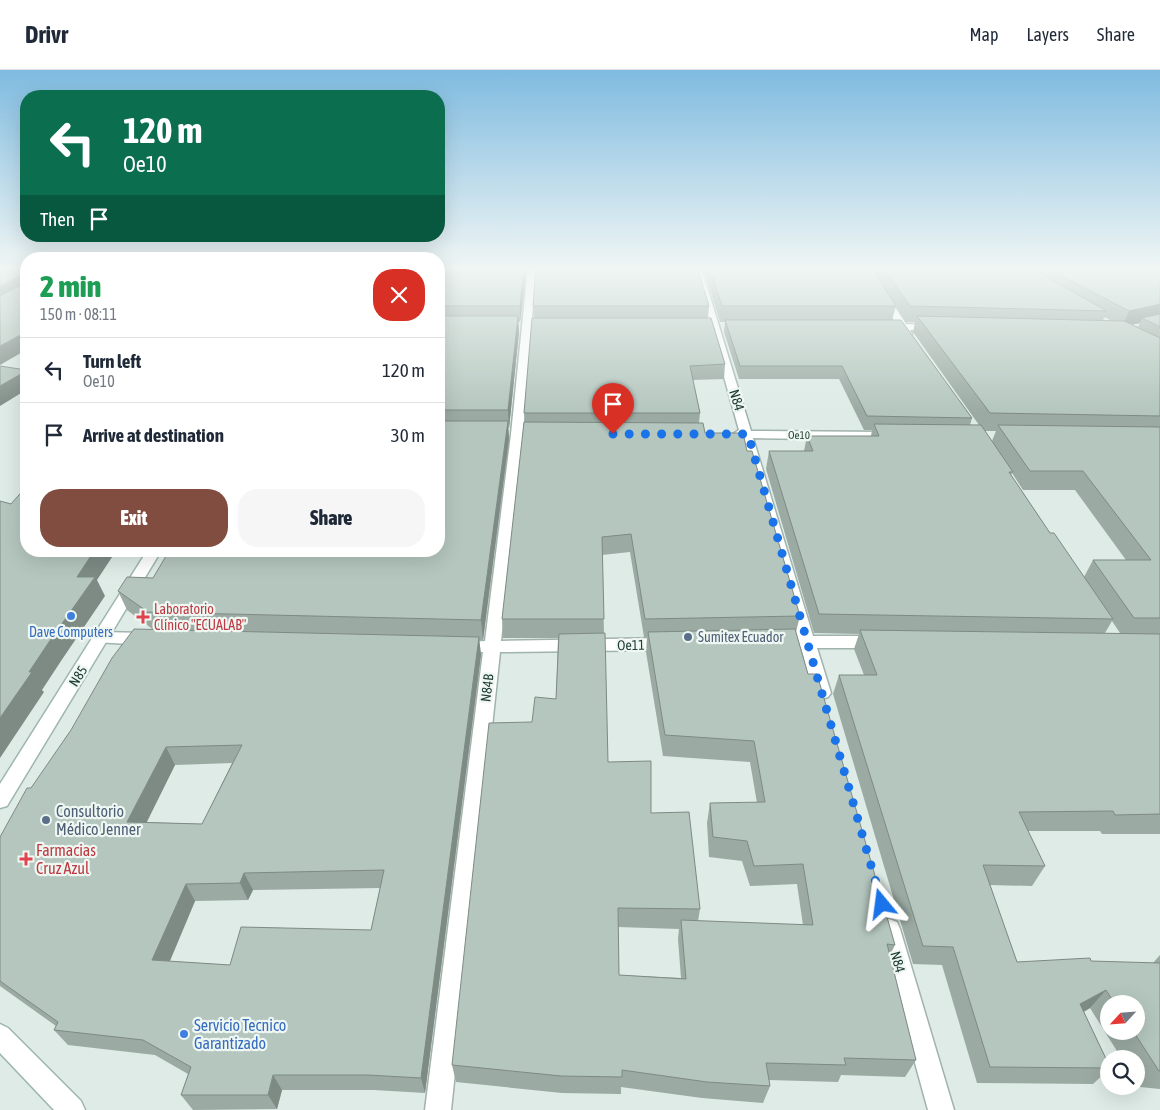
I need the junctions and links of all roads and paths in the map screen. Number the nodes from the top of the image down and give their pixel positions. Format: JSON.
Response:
{"nodes":[{"id":1,"x":529,"y":316,"type":"edge"},
{"id":2,"x":711,"y":316,"type":"edge"},
{"id":3,"x":895,"y":316,"type":"edge"},
{"id":4,"x":872,"y":327,"type":"edge"},
{"id":5,"x":902,"y":327,"type":"junction"},
{"id":6,"x":940,"y":328,"type":"edge"},
{"id":7,"x":913,"y":343,"type":"edge"},
{"id":8,"x":728,"y":434,"type":"edge"},
{"id":9,"x":748,"y":434,"type":"junction"},
{"id":10,"x":893,"y":436,"type":"edge"},
{"id":11,"x":150,"y":557,"type":"edge"},
{"id":12,"x":101,"y":638,"type":"junction"},
{"id":13,"x":160,"y":640,"type":"edge"},
{"id":14,"x":807,"y":641,"type":"junction"},
{"id":15,"x":768,"y":642,"type":"edge"},
{"id":16,"x":894,"y":642,"type":"edge"},
{"id":17,"x":679,"y":644,"type":"edge"},
{"id":18,"x":443,"y":646,"type":"edge"},
{"id":19,"x":492,"y":648,"type":"junction"},
{"id":20,"x":826,"y":708,"type":"edge"},
{"id":21,"x":0,"y":800,"type":"edge"},
{"id":22,"x":883,"y":909,"type":"edge"},
{"id":23,"x":0,"y":1036,"type":"edge"},
{"id":24,"x":72,"y":1110,"type":"edge"},
{"id":25,"x":438,"y":1110,"type":"edge"},
{"id":26,"x":941,"y":1110,"type":"edge"}],
"edges":[{"from":1,"to":19,"type":"street","name":"N84B"},
{"from":2,"to":9,"type":"street","name":"N84"},
{"from":3,"to":5,"type":"street"},
{"from":4,"to":5,"type":"street"},
{"from":5,"to":6,"type":"street"},
{"from":5,"to":7,"type":"street"},
{"from":8,"to":9,"type":"street","name":"Oe10"},
{"from":9,"to":10,"type":"street","name":"Oe10"},
{"from":9,"to":14,"type":"street","name":"N84"},
{"from":11,"to":12,"type":"street","name":"N85"},
{"from":12,"to":13,"type":"street"},
{"from":12,"to":21,"type":"street","name":"N85"},
{"from":14,"to":15,"type":"street"},
{"from":14,"to":16,"type":"street"},
{"from":14,"to":20,"type":"street","name":"N84"},
{"from":17,"to":19,"type":"street","name":"Oe11"},
{"from":18,"to":19,"type":"street","name":"Oe11"},
{"from":19,"to":25,"type":"street","name":"N84B"},
{"from":22,"to":26,"type":"street","name":"N84"},
{"from":23,"to":24,"type":"street"}]}
